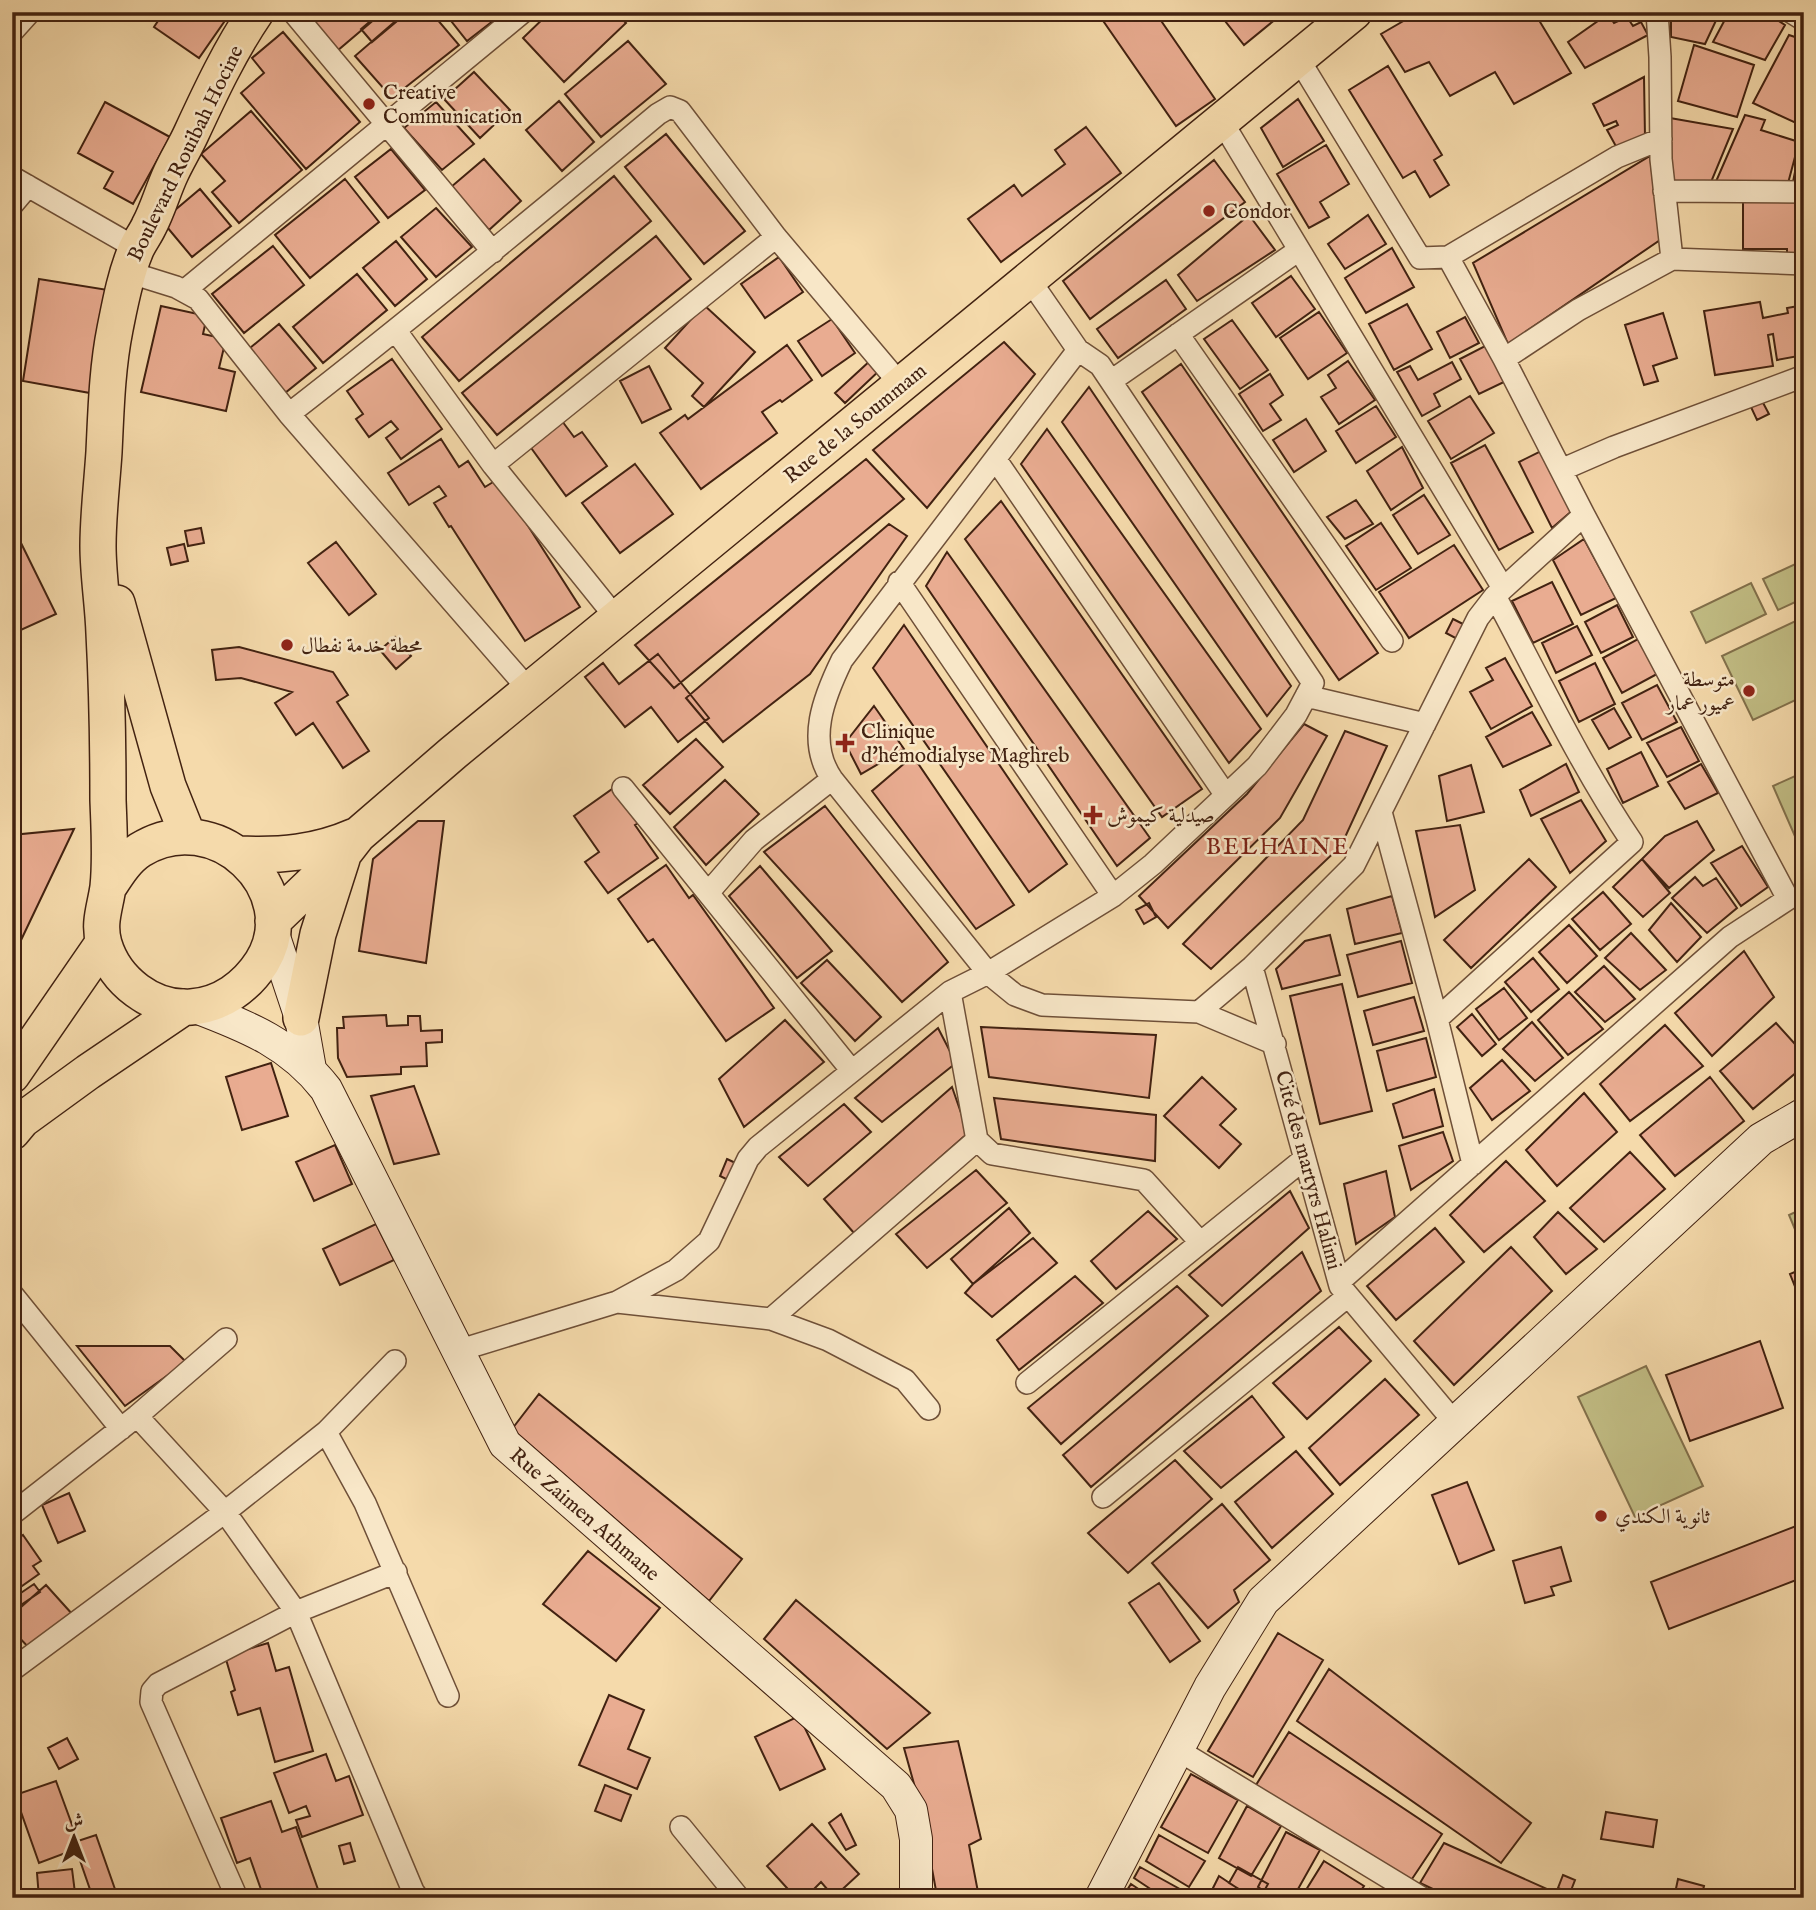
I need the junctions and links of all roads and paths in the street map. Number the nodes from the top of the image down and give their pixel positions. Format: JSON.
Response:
{"nodes":[{"id":1,"x":30,"y":12,"type":"edge"},
{"id":2,"x":256,"y":12,"type":"edge"},
{"id":3,"x":293,"y":12,"type":"edge"},
{"id":4,"x":1354,"y":12,"type":"edge"},
{"id":5,"x":1657,"y":12,"type":"edge"},
{"id":6,"x":1791,"y":12,"type":"edge"},
{"id":7,"x":518,"y":14,"type":"edge"},
{"id":8,"x":1804,"y":20,"type":"edge"},
{"id":9,"x":12,"y":32,"type":"edge"},
{"id":10,"x":1298,"y":58,"type":"junction"},
{"id":11,"x":1221,"y":120,"type":"junction"},
{"id":12,"x":388,"y":125,"type":"junction"},
{"id":13,"x":1661,"y":139,"type":"junction"},
{"id":14,"x":20,"y":182,"type":"edge"},
{"id":15,"x":1664,"y":191,"type":"junction"},
{"id":16,"x":1804,"y":191,"type":"edge"},
{"id":17,"x":12,"y":205,"type":"edge"},
{"id":18,"x":776,"y":237,"type":"junction"},
{"id":19,"x":1299,"y":250,"type":"junction"},
{"id":20,"x":493,"y":252,"type":"junction"},
{"id":21,"x":1448,"y":257,"type":"junction"},
{"id":22,"x":1672,"y":259,"type":"junction"},
{"id":23,"x":132,"y":260,"type":"junction"},
{"id":24,"x":1804,"y":264,"type":"edge"},
{"id":25,"x":1029,"y":279,"type":"junction"},
{"id":26,"x":184,"y":291,"type":"junction"},
{"id":27,"x":396,"y":331,"type":"junction"},
{"id":28,"x":1178,"y":334,"type":"junction"},
{"id":29,"x":1078,"y":351,"type":"junction"},
{"id":30,"x":1504,"y":359,"type":"junction"},
{"id":31,"x":1804,"y":376,"type":"edge"},
{"id":32,"x":1111,"y":381,"type":"junction"},
{"id":33,"x":901,"y":385,"type":"junction"},
{"id":34,"x":289,"y":414,"type":"junction"},
{"id":35,"x":996,"y":460,"type":"junction"},
{"id":36,"x":493,"y":465,"type":"junction"},
{"id":37,"x":1561,"y":470,"type":"junction"},
{"id":38,"x":1584,"y":515,"type":"junction"},
{"id":39,"x":98,"y":547,"type":"junction"},
{"id":40,"x":899,"y":582,"type":"junction"},
{"id":41,"x":1499,"y":592,"type":"junction"},
{"id":42,"x":617,"y":619,"type":"junction"},
{"id":43,"x":1392,"y":641,"type":"dead end"},
{"id":44,"x":530,"y":691,"type":"junction"},
{"id":45,"x":1306,"y":696,"type":"junction"},
{"id":46,"x":1425,"y":724,"type":"junction"},
{"id":47,"x":832,"y":779,"type":"junction"},
{"id":48,"x":623,"y":788,"type":"dead end"},
{"id":49,"x":1225,"y":794,"type":"junction"},
{"id":50,"x":1381,"y":812,"type":"junction"},
{"id":51,"x":188,"y":836,"type":"junction"},
{"id":52,"x":351,"y":844,"type":"junction"},
{"id":53,"x":238,"y":853,"type":"junction"},
{"id":54,"x":108,"y":888,"type":"junction"},
{"id":55,"x":708,"y":893,"type":"junction"},
{"id":56,"x":1113,"y":896,"type":"junction"},
{"id":57,"x":272,"y":926,"type":"junction"},
{"id":58,"x":103,"y":943,"type":"junction"},
{"id":59,"x":1252,"y":967,"type":"junction"},
{"id":60,"x":988,"y":973,"type":"junction"},
{"id":61,"x":950,"y":992,"type":"junction"},
{"id":62,"x":190,"y":1007,"type":"junction"},
{"id":63,"x":1199,"y":1012,"type":"junction"},
{"id":64,"x":301,"y":1018,"type":"junction"},
{"id":65,"x":1437,"y":1019,"type":"junction"},
{"id":66,"x":1275,"y":1044,"type":"junction"},
{"id":67,"x":310,"y":1069,"type":"junction"},
{"id":68,"x":852,"y":1072,"type":"junction"},
{"id":69,"x":12,"y":1075,"type":"edge"},
{"id":70,"x":1804,"y":1114,"type":"edge"},
{"id":71,"x":12,"y":1132,"type":"edge"},
{"id":72,"x":977,"y":1140,"type":"junction"},
{"id":73,"x":1304,"y":1159,"type":"junction"},
{"id":74,"x":1473,"y":1164,"type":"junction"},
{"id":75,"x":1200,"y":1242,"type":"junction"},
{"id":76,"x":1343,"y":1289,"type":"junction"},
{"id":77,"x":12,"y":1294,"type":"edge"},
{"id":78,"x":617,"y":1302,"type":"junction"},
{"id":79,"x":771,"y":1320,"type":"junction"},
{"id":80,"x":226,"y":1339,"type":"dead end"},
{"id":81,"x":457,"y":1351,"type":"junction"},
{"id":82,"x":395,"y":1361,"type":"dead end"},
{"id":83,"x":1027,"y":1383,"type":"dead end"},
{"id":84,"x":929,"y":1409,"type":"dead end"},
{"id":85,"x":129,"y":1423,"type":"junction"},
{"id":86,"x":1455,"y":1423,"type":"junction"},
{"id":87,"x":326,"y":1432,"type":"junction"},
{"id":88,"x":1103,"y":1497,"type":"dead end"},
{"id":89,"x":225,"y":1512,"type":"junction"},
{"id":90,"x":12,"y":1514,"type":"edge"},
{"id":91,"x":396,"y":1572,"type":"junction"},
{"id":92,"x":296,"y":1612,"type":"junction"},
{"id":93,"x":12,"y":1670,"type":"edge"},
{"id":94,"x":448,"y":1696,"type":"dead end"},
{"id":95,"x":1178,"y":1750,"type":"junction"},
{"id":96,"x":681,"y":1826,"type":"dead end"},
{"id":97,"x":237,"y":1898,"type":"edge"},
{"id":98,"x":418,"y":1898,"type":"edge"},
{"id":99,"x":739,"y":1898,"type":"edge"},
{"id":100,"x":916,"y":1898,"type":"edge"},
{"id":101,"x":1101,"y":1898,"type":"edge"},
{"id":102,"x":1422,"y":1898,"type":"edge"}],
"edges":[{"from":1,"to":9,"type":"street"},
{"from":2,"to":23,"type":"main road","name":"Boulevard Rouibah Hocine"},
{"from":3,"to":12,"type":"street"},
{"from":4,"to":10,"type":"main road","name":"Rue de la Soummam"},
{"from":5,"to":13,"type":"street"},
{"from":6,"to":8,"type":"street"},
{"from":7,"to":12,"type":"street"},
{"from":10,"to":11,"type":"main road","name":"Rue de la Soummam"},
{"from":10,"to":21,"type":"street"},
{"from":11,"to":19,"type":"street"},
{"from":11,"to":25,"type":"main road","name":"Rue de la Soummam"},
{"from":12,"to":20,"type":"street"},
{"from":12,"to":26,"type":"street"},
{"from":13,"to":15,"type":"street"},
{"from":13,"to":21,"type":"street"},
{"from":14,"to":17,"type":"street"},
{"from":14,"to":23,"type":"street"},
{"from":15,"to":16,"type":"street"},
{"from":15,"to":22,"type":"street"},
{"from":18,"to":20,"type":"street"},
{"from":18,"to":33,"type":"street"},
{"from":18,"to":36,"type":"street"},
{"from":19,"to":28,"type":"street"},
{"from":19,"to":41,"type":"street"},
{"from":20,"to":27,"type":"street"},
{"from":21,"to":30,"type":"street"},
{"from":22,"to":24,"type":"street"},
{"from":22,"to":30,"type":"street"},
{"from":23,"to":26,"type":"street"},
{"from":23,"to":39,"type":"main road","name":"Boulevard Rouibah Hocine"},
{"from":25,"to":29,"type":"street"},
{"from":25,"to":33,"type":"main road","name":"Rue de la Soummam"},
{"from":26,"to":34,"type":"street"},
{"from":27,"to":34,"type":"street"},
{"from":27,"to":36,"type":"street"},
{"from":28,"to":32,"type":"street"},
{"from":28,"to":43,"type":"street"},
{"from":29,"to":32,"type":"street"},
{"from":29,"to":35,"type":"street"},
{"from":30,"to":37,"type":"street"},
{"from":31,"to":37,"type":"street"},
{"from":32,"to":45,"type":"street"},
{"from":33,"to":42,"type":"main road","name":"Rue de la Soummam"},
{"from":34,"to":44,"type":"street"},
{"from":35,"to":40,"type":"street"},
{"from":35,"to":49,"type":"street"},
{"from":36,"to":42,"type":"street"},
{"from":37,"to":38,"type":"street"},
{"from":38,"to":41,"type":"street"},
{"from":38,"to":74,"type":"street"},
{"from":39,"to":51,"type":"main road"},
{"from":39,"to":54,"type":"main road","name":"Boulevard Rouibah Hocine"},
{"from":40,"to":47,"type":"street"},
{"from":40,"to":56,"type":"street"},
{"from":41,"to":46,"type":"street"},
{"from":41,"to":65,"type":"street"},
{"from":42,"to":44,"type":"main road","name":"Rue de la Soummam"},
{"from":44,"to":52,"type":"main road","name":"Rue de la Soummam"},
{"from":45,"to":46,"type":"street"},
{"from":45,"to":49,"type":"street"},
{"from":46,"to":50,"type":"street"},
{"from":47,"to":55,"type":"street"},
{"from":47,"to":60,"type":"street"},
{"from":48,"to":55,"type":"street"},
{"from":49,"to":56,"type":"street"},
{"from":50,"to":59,"type":"street"},
{"from":50,"to":65,"type":"street"},
{"from":51,"to":53,"type":"main road"},
{"from":51,"to":54,"type":"main road"},
{"from":52,"to":53,"type":"main road"},
{"from":52,"to":57,"type":"main road","name":"Rue de la Soummam"},
{"from":52,"to":64,"type":"main road"},
{"from":53,"to":57,"type":"main road"},
{"from":54,"to":58,"type":"main road"},
{"from":55,"to":68,"type":"street"},
{"from":56,"to":60,"type":"street"},
{"from":57,"to":62,"type":"main road"},
{"from":57,"to":64,"type":"main road"},
{"from":58,"to":62,"type":"main road"},
{"from":58,"to":69,"type":"main road"},
{"from":59,"to":63,"type":"street"},
{"from":59,"to":66,"type":"street","name":"Cité des martyrs Halimi"},
{"from":60,"to":61,"type":"street"},
{"from":60,"to":63,"type":"street"},
{"from":61,"to":68,"type":"street"},
{"from":61,"to":72,"type":"street"},
{"from":62,"to":67,"type":"main road"},
{"from":62,"to":71,"type":"main road"},
{"from":63,"to":66,"type":"street"},
{"from":64,"to":67,"type":"main road"},
{"from":65,"to":74,"type":"street"},
{"from":66,"to":73,"type":"street","name":"Cité des martyrs Halimi"},
{"from":67,"to":81,"type":"main road","name":"Rue Zaimen Athmane"},
{"from":68,"to":78,"type":"street"},
{"from":70,"to":86,"type":"main road"},
{"from":72,"to":75,"type":"street"},
{"from":72,"to":79,"type":"street"},
{"from":73,"to":75,"type":"street"},
{"from":73,"to":76,"type":"street","name":"Cité des martyrs Halimi"},
{"from":74,"to":76,"type":"street"},
{"from":75,"to":83,"type":"street"},
{"from":76,"to":86,"type":"street","name":"Cité des martyrs Halimi"},
{"from":76,"to":88,"type":"street"},
{"from":77,"to":85,"type":"street"},
{"from":78,"to":79,"type":"street"},
{"from":78,"to":81,"type":"street"},
{"from":79,"to":84,"type":"street"},
{"from":80,"to":85,"type":"street"},
{"from":81,"to":100,"type":"main road","name":"Rue Zaimen Athmane"},
{"from":82,"to":87,"type":"street"},
{"from":85,"to":89,"type":"street"},
{"from":85,"to":90,"type":"street"},
{"from":86,"to":95,"type":"main road"},
{"from":87,"to":89,"type":"street"},
{"from":87,"to":91,"type":"street"},
{"from":89,"to":92,"type":"street"},
{"from":89,"to":93,"type":"street"},
{"from":91,"to":92,"type":"street"},
{"from":91,"to":94,"type":"street"},
{"from":92,"to":97,"type":"street"},
{"from":92,"to":98,"type":"street"},
{"from":95,"to":101,"type":"main road"},
{"from":95,"to":102,"type":"street"},
{"from":96,"to":99,"type":"street"}]}
